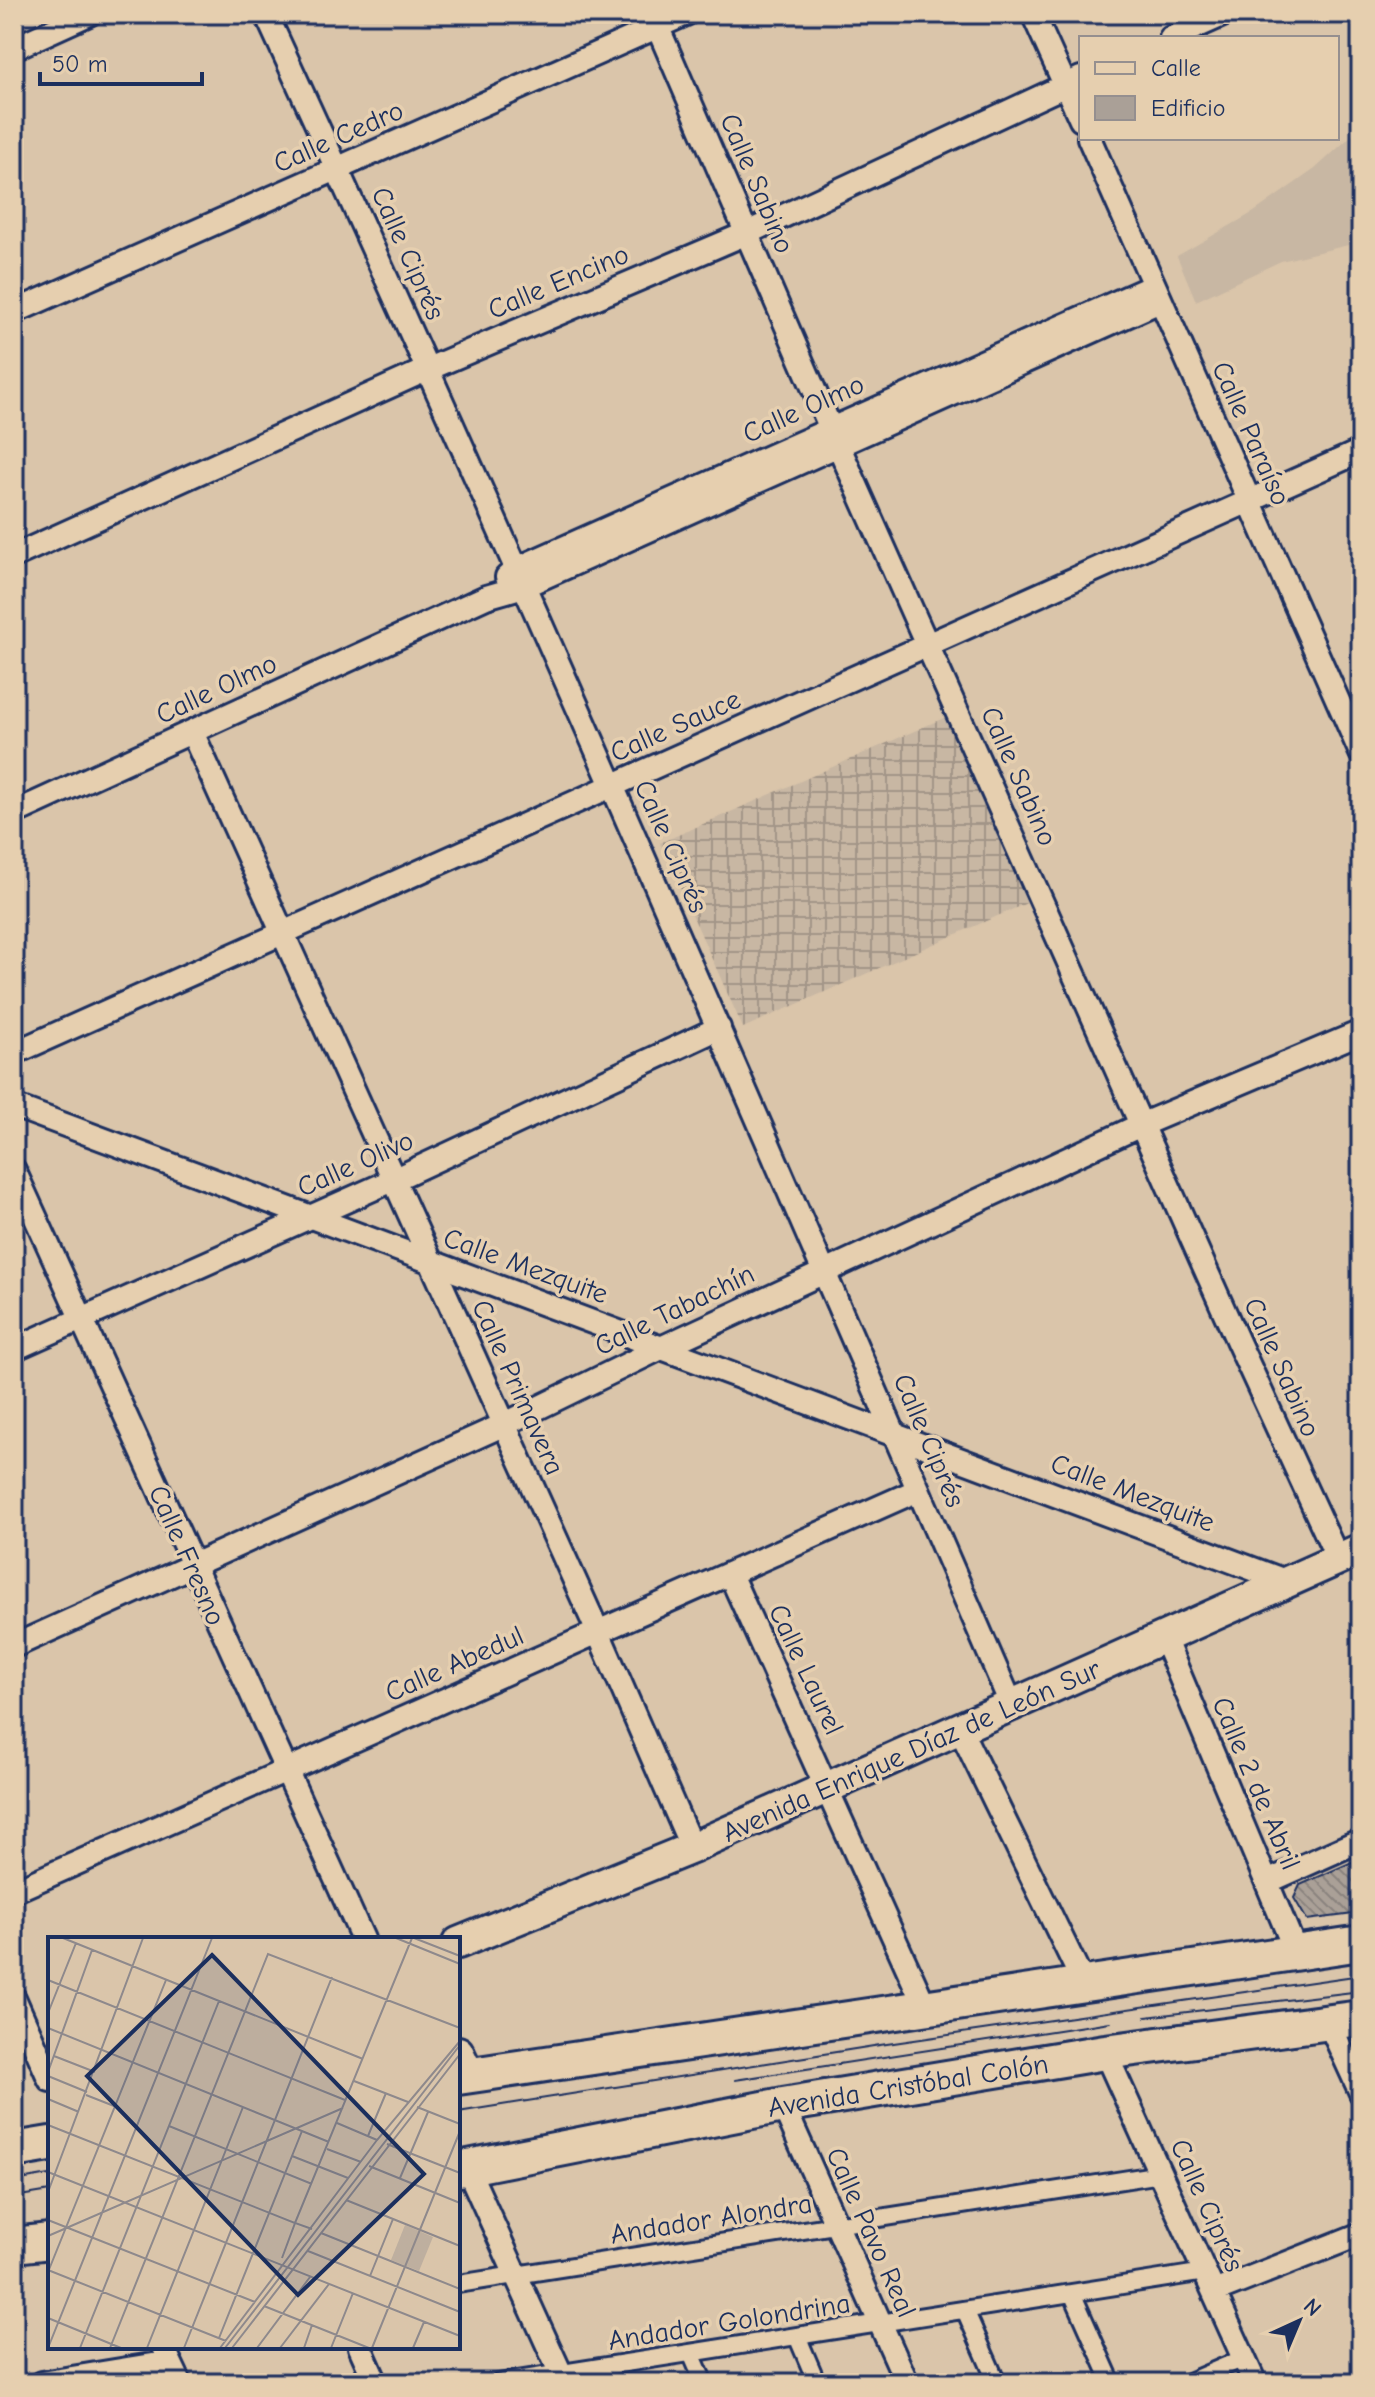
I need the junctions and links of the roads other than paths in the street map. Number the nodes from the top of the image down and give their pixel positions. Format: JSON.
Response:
{"nodes":[{"id":1,"x":266,"y":14,"type":"edge"},
{"id":2,"x":686,"y":14,"type":"edge"},
{"id":3,"x":1033,"y":14,"type":"edge"},
{"id":4,"x":1225,"y":14,"type":"edge"},
{"id":5,"x":76,"y":17,"type":"edge"},
{"id":6,"x":655,"y":20,"type":"edge"},
{"id":7,"x":1176,"y":36,"type":"edge"},
{"id":8,"x":14,"y":48,"type":"edge"},
{"id":9,"x":1073,"y":81,"type":"edge"},
{"id":10,"x":1079,"y":110,"type":"edge"},
{"id":11,"x":1090,"y":140,"type":"edge"},
{"id":12,"x":338,"y":169,"type":"junction"},
{"id":13,"x":747,"y":233,"type":"junction"},
{"id":14,"x":1157,"y":293,"type":"junction"},
{"id":15,"x":14,"y":312,"type":"edge"},
{"id":16,"x":428,"y":369,"type":"junction"},
{"id":17,"x":835,"y":437,"type":"junction"},
{"id":18,"x":1361,"y":451,"type":"edge"},
{"id":19,"x":1249,"y":501,"type":"junction"},
{"id":20,"x":14,"y":556,"type":"edge"},
{"id":21,"x":520,"y":578,"type":"junction"},
{"id":22,"x":928,"y":644,"type":"junction"},
{"id":23,"x":192,"y":732,"type":"junction"},
{"id":24,"x":1361,"y":753,"type":"edge"},
{"id":25,"x":613,"y":785,"type":"junction"},
{"id":26,"x":14,"y":813,"type":"edge"},
{"id":27,"x":284,"y":932,"type":"junction"},
{"id":28,"x":719,"y":1028,"type":"junction"},
{"id":29,"x":1361,"y":1032,"type":"edge"},
{"id":30,"x":14,"y":1053,"type":"edge"},
{"id":31,"x":14,"y":1106,"type":"edge"},
{"id":32,"x":1143,"y":1124,"type":"junction"},
{"id":33,"x":14,"y":1170,"type":"edge"},
{"id":34,"x":393,"y":1180,"type":"junction"},
{"id":35,"x":309,"y":1216,"type":"junction"},
{"id":36,"x":430,"y":1261,"type":"junction"},
{"id":37,"x":824,"y":1271,"type":"junction"},
{"id":38,"x":82,"y":1319,"type":"junction"},
{"id":39,"x":661,"y":1348,"type":"junction"},
{"id":40,"x":14,"y":1349,"type":"edge"},
{"id":41,"x":503,"y":1425,"type":"junction"},
{"id":42,"x":896,"y":1436,"type":"junction"},
{"id":43,"x":918,"y":1490,"type":"junction"},
{"id":44,"x":1350,"y":1554,"type":"edge"},
{"id":45,"x":192,"y":1565,"type":"junction"},
{"id":46,"x":730,"y":1574,"type":"junction"},
{"id":47,"x":1288,"y":1582,"type":"junction"},
{"id":48,"x":598,"y":1632,"type":"junction"},
{"id":49,"x":1164,"y":1638,"type":"junction"},
{"id":50,"x":14,"y":1646,"type":"edge"},
{"id":51,"x":1012,"y":1706,"type":"junction"},
{"id":52,"x":960,"y":1729,"type":"junction"},
{"id":53,"x":286,"y":1770,"type":"junction"},
{"id":54,"x":828,"y":1787,"type":"junction"},
{"id":55,"x":1361,"y":1840,"type":"edge"},
{"id":56,"x":692,"y":1848,"type":"junction"},
{"id":57,"x":1267,"y":1882,"type":"junction"},
{"id":58,"x":14,"y":1891,"type":"edge"},
{"id":59,"x":362,"y":1937,"type":"edge"},
{"id":60,"x":471,"y":1938,"type":"edge"},
{"id":61,"x":1361,"y":1943,"type":"edge"},
{"id":62,"x":1296,"y":1952,"type":"junction"},
{"id":63,"x":1084,"y":1984,"type":"junction"},
{"id":64,"x":14,"y":1998,"type":"edge"},
{"id":65,"x":926,"y":2009,"type":"junction"},
{"id":66,"x":1344,"y":2019,"type":"edge"},
{"id":67,"x":1105,"y":2052,"type":"junction"},
{"id":68,"x":462,"y":2068,"type":"edge"},
{"id":69,"x":48,"y":2075,"type":"edge"},
{"id":70,"x":1361,"y":2093,"type":"edge"},
{"id":71,"x":783,"y":2105,"type":"junction"},
{"id":72,"x":48,"y":2144,"type":"edge"},
{"id":73,"x":14,"y":2150,"type":"edge"},
{"id":74,"x":461,"y":2160,"type":"edge"},
{"id":75,"x":1161,"y":2174,"type":"junction"},
{"id":76,"x":836,"y":2225,"type":"junction"},
{"id":77,"x":1361,"y":2234,"type":"edge"},
{"id":78,"x":48,"y":2241,"type":"edge"},
{"id":79,"x":14,"y":2245,"type":"edge"},
{"id":80,"x":516,"y":2275,"type":"junction"},
{"id":81,"x":1210,"y":2282,"type":"junction"},
{"id":82,"x":460,"y":2284,"type":"edge"},
{"id":83,"x":1072,"y":2293,"type":"junction"},
{"id":84,"x":965,"y":2310,"type":"junction"},
{"id":85,"x":880,"y":2323,"type":"junction"},
{"id":86,"x":797,"y":2336,"type":"junction"},
{"id":87,"x":361,"y":2349,"type":"edge"},
{"id":88,"x":691,"y":2353,"type":"junction"},
{"id":89,"x":166,"y":2355,"type":"edge"},
{"id":90,"x":1244,"y":2358,"type":"junction"},
{"id":91,"x":563,"y":2378,"type":"edge"},
{"id":92,"x":41,"y":2383,"type":"edge"},
{"id":93,"x":180,"y":2383,"type":"edge"},
{"id":94,"x":376,"y":2383,"type":"edge"},
{"id":95,"x":498,"y":2383,"type":"edge"},
{"id":96,"x":704,"y":2383,"type":"edge"},
{"id":97,"x":817,"y":2383,"type":"edge"},
{"id":98,"x":907,"y":2383,"type":"edge"},
{"id":99,"x":997,"y":2383,"type":"edge"},
{"id":100,"x":1112,"y":2383,"type":"edge"},
{"id":101,"x":1186,"y":2383,"type":"edge"},
{"id":102,"x":1255,"y":2383,"type":"edge"}],
"edges":[{"from":1,"to":12,"type":"street","name":"Calle Ciprés"},
{"from":2,"to":6,"type":"street","name":"Calle Cedro"},
{"from":3,"to":9,"type":"street"},
{"from":4,"to":7,"type":"street"},
{"from":5,"to":8,"type":"street"},
{"from":6,"to":12,"type":"street","name":"Calle Cedro"},
{"from":6,"to":13,"type":"street","name":"Calle Sabino"},
{"from":9,"to":10,"type":"street"},
{"from":9,"to":13,"type":"street","name":"Calle Encino"},
{"from":11,"to":14,"type":"street","name":"Calle Paraíso"},
{"from":12,"to":15,"type":"street","name":"Calle Cedro"},
{"from":12,"to":16,"type":"street","name":"Calle Ciprés"},
{"from":13,"to":16,"type":"street","name":"Calle Encino"},
{"from":13,"to":17,"type":"street","name":"Calle Sabino"},
{"from":14,"to":17,"type":"street","name":"Calle Olmo"},
{"from":14,"to":19,"type":"street","name":"Calle Paraíso"},
{"from":16,"to":20,"type":"street","name":"Calle Encino"},
{"from":16,"to":21,"type":"street","name":"Calle Ciprés"},
{"from":17,"to":21,"type":"street","name":"Calle Olmo"},
{"from":17,"to":22,"type":"street","name":"Calle Sabino"},
{"from":18,"to":19,"type":"street","name":"Calle Sauce"},
{"from":19,"to":22,"type":"street","name":"Calle Sauce"},
{"from":19,"to":24,"type":"street","name":"Calle Paraíso"},
{"from":21,"to":23,"type":"street","name":"Calle Olmo"},
{"from":21,"to":25,"type":"street","name":"Calle Ciprés"},
{"from":22,"to":25,"type":"street","name":"Calle Sauce"},
{"from":22,"to":32,"type":"street","name":"Calle Sabino"},
{"from":23,"to":26,"type":"street","name":"Calle Olmo"},
{"from":23,"to":27,"type":"street","name":"Calle Primavera"},
{"from":25,"to":27,"type":"street","name":"Calle Sauce"},
{"from":25,"to":28,"type":"street","name":"Calle Ciprés"},
{"from":27,"to":30,"type":"street","name":"Calle Sauce"},
{"from":27,"to":34,"type":"street","name":"Calle Primavera"},
{"from":28,"to":34,"type":"street","name":"Calle Olivo"},
{"from":28,"to":37,"type":"street","name":"Calle Ciprés"},
{"from":29,"to":32,"type":"street","name":"Calle Tabachín"},
{"from":31,"to":35,"type":"street","name":"Calle Mezquite"},
{"from":32,"to":37,"type":"street","name":"Calle Tabachín"},
{"from":32,"to":44,"type":"street","name":"Calle Sabino"},
{"from":33,"to":38,"type":"street","name":"Calle Fresno"},
{"from":34,"to":35,"type":"street","name":"Calle Olivo"},
{"from":34,"to":36,"type":"street","name":"Calle Primavera"},
{"from":35,"to":36,"type":"street","name":"Calle Mezquite"},
{"from":35,"to":38,"type":"street","name":"Calle Olivo"},
{"from":36,"to":39,"type":"street","name":"Calle Mezquite"},
{"from":36,"to":41,"type":"street","name":"Calle Primavera"},
{"from":37,"to":39,"type":"street","name":"Calle Tabachín"},
{"from":37,"to":42,"type":"street","name":"Calle Ciprés"},
{"from":38,"to":40,"type":"street","name":"Calle Olivo"},
{"from":38,"to":45,"type":"street","name":"Calle Fresno"},
{"from":39,"to":41,"type":"street","name":"Calle Tabachín"},
{"from":39,"to":42,"type":"street","name":"Calle Mezquite"},
{"from":41,"to":45,"type":"street","name":"Calle Tabachín"},
{"from":41,"to":48,"type":"street","name":"Calle Primavera"},
{"from":42,"to":43,"type":"street","name":"Calle Ciprés"},
{"from":42,"to":47,"type":"street","name":"Calle Mezquite"},
{"from":43,"to":46,"type":"street","name":"Calle Abedul"},
{"from":43,"to":51,"type":"street","name":"Calle Ciprés"},
{"from":44,"to":47,"type":"main road","name":"Avenida Enrique Díaz de León Sur"},
{"from":45,"to":50,"type":"street","name":"Calle Tabachín"},
{"from":45,"to":53,"type":"street","name":"Calle Fresno"},
{"from":46,"to":48,"type":"street","name":"Calle Abedul"},
{"from":46,"to":54,"type":"street","name":"Calle Laurel"},
{"from":47,"to":49,"type":"main road","name":"Avenida Enrique Díaz de León Sur"},
{"from":48,"to":53,"type":"street","name":"Calle Abedul"},
{"from":48,"to":56,"type":"street","name":"Calle Primavera"},
{"from":49,"to":51,"type":"main road","name":"Avenida Enrique Díaz de León Sur"},
{"from":49,"to":57,"type":"street","name":"Calle 2 de Abril"},
{"from":51,"to":52,"type":"main road","name":"Avenida Enrique Díaz de León Sur"},
{"from":52,"to":54,"type":"main road","name":"Avenida Enrique Díaz de León Sur"},
{"from":52,"to":63,"type":"street"},
{"from":53,"to":58,"type":"street","name":"Calle Abedul"},
{"from":53,"to":59,"type":"street","name":"Calle Fresno"},
{"from":54,"to":56,"type":"main road","name":"Avenida Enrique Díaz de León Sur"},
{"from":54,"to":65,"type":"street","name":"Calle Laurel"},
{"from":55,"to":57,"type":"street"},
{"from":56,"to":60,"type":"main road","name":"Avenida Enrique Díaz de León Sur"},
{"from":57,"to":62,"type":"street","name":"Calle 2 de Abril"},
{"from":61,"to":62,"type":"main road"},
{"from":62,"to":63,"type":"main road"},
{"from":63,"to":65,"type":"main road"},
{"from":64,"to":69,"type":"street"},
{"from":65,"to":68,"type":"main road"},
{"from":66,"to":67,"type":"main road","name":"Avenida Cristóbal Colón"},
{"from":66,"to":70,"type":"street"},
{"from":67,"to":71,"type":"main road","name":"Avenida Cristóbal Colón"},
{"from":67,"to":75,"type":"street","name":"Calle Ciprés"},
{"from":71,"to":74,"type":"main road","name":"Avenida Cristóbal Colón"},
{"from":71,"to":76,"type":"street","name":"Calle Pavo Real"},
{"from":72,"to":73,"type":"main road"},
{"from":74,"to":80,"type":"street"},
{"from":75,"to":76,"type":"street","name":"Andador Alondra"},
{"from":75,"to":81,"type":"street","name":"Calle Ciprés"},
{"from":76,"to":80,"type":"street","name":"Andador Alondra"},
{"from":76,"to":85,"type":"street","name":"Calle Pavo Real"},
{"from":77,"to":81,"type":"street"},
{"from":78,"to":79,"type":"main road"},
{"from":80,"to":82,"type":"street","name":"Andador Alondra"},
{"from":80,"to":91,"type":"street"},
{"from":81,"to":83,"type":"street","name":"Andador Golondrina"},
{"from":81,"to":90,"type":"street","name":"Calle Ciprés"},
{"from":83,"to":84,"type":"street","name":"Andador Golondrina"},
{"from":83,"to":100,"type":"street"},
{"from":84,"to":85,"type":"street","name":"Andador Golondrina"},
{"from":84,"to":99,"type":"street"},
{"from":85,"to":86,"type":"street","name":"Andador Golondrina"},
{"from":85,"to":98,"type":"street","name":"Calle Pavo Real"},
{"from":86,"to":88,"type":"street","name":"Andador Golondrina"},
{"from":86,"to":97,"type":"street"},
{"from":87,"to":94,"type":"street"},
{"from":88,"to":91,"type":"street","name":"Andador Golondrina"},
{"from":88,"to":96,"type":"street"},
{"from":89,"to":92,"type":"street"},
{"from":89,"to":93,"type":"street"},
{"from":90,"to":101,"type":"street"},
{"from":90,"to":102,"type":"street","name":"Calle Ciprés"},
{"from":91,"to":95,"type":"street","name":"Andador Golondrina"}]}
